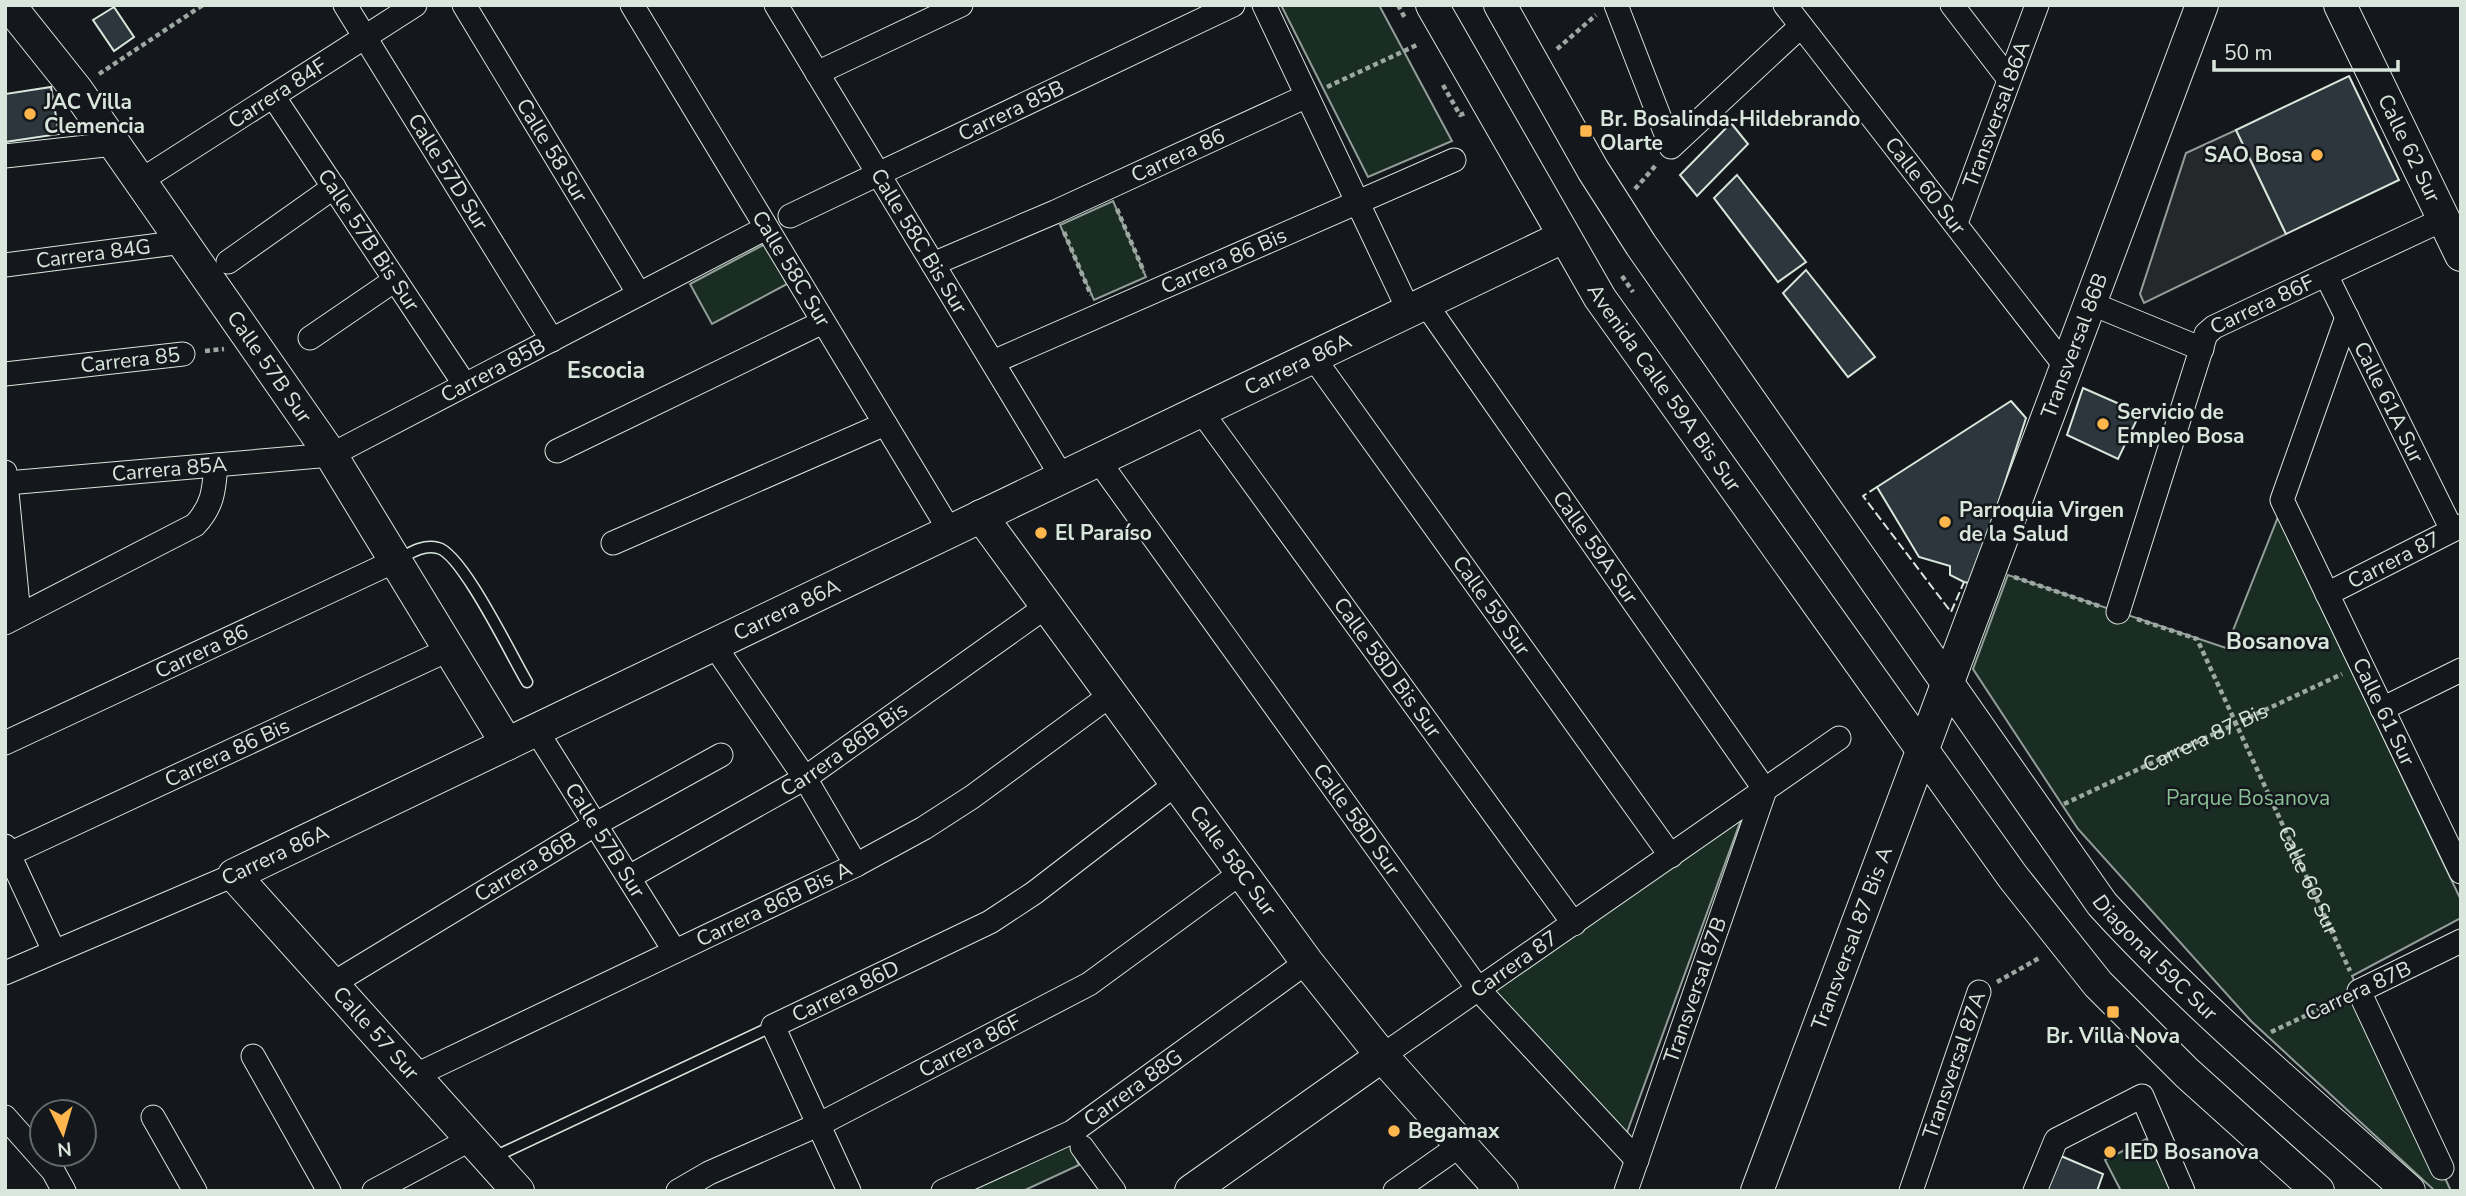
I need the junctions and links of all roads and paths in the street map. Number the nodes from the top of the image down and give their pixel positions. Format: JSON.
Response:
{"nodes":[{"id":1,"x":9,"y":5,"type":"edge"},
{"id":2,"x":203,"y":5,"type":"edge"},
{"id":3,"x":345,"y":5,"type":"edge"},
{"id":4,"x":415,"y":5,"type":"edge"},
{"id":5,"x":464,"y":5,"type":"edge"},
{"id":6,"x":632,"y":5,"type":"edge"},
{"id":7,"x":776,"y":5,"type":"edge"},
{"id":8,"x":961,"y":5,"type":"edge"},
{"id":9,"x":1233,"y":5,"type":"edge"},
{"id":10,"x":1264,"y":5,"type":"edge"},
{"id":11,"x":1432,"y":5,"type":"edge"},
{"id":12,"x":1500,"y":5,"type":"edge"},
{"id":13,"x":1785,"y":5,"type":"edge"},
{"id":14,"x":1952,"y":5,"type":"edge"},
{"id":15,"x":2037,"y":5,"type":"edge"},
{"id":16,"x":2202,"y":5,"type":"edge"},
{"id":17,"x":2340,"y":5,"type":"edge"},
{"id":18,"x":1606,"y":10,"type":"edge"},
{"id":19,"x":1801,"y":26,"type":"junction"},
{"id":20,"x":365,"y":38,"type":"junction"},
{"id":21,"x":1419,"y":44,"type":"dead end"},
{"id":22,"x":1557,"y":49,"type":"dead end"},
{"id":23,"x":817,"y":73,"type":"junction"},
{"id":24,"x":2008,"y":78,"type":"junction"},
{"id":25,"x":76,"y":89,"type":"junction"},
{"id":26,"x":273,"y":96,"type":"junction"},
{"id":27,"x":1307,"y":96,"type":"junction"},
{"id":28,"x":114,"y":144,"type":"junction"},
{"id":29,"x":1671,"y":147,"type":"junction"},
{"id":30,"x":5,"y":156,"type":"edge"},
{"id":31,"x":1454,"y":160,"type":"dead end"},
{"id":32,"x":878,"y":173,"type":"junction"},
{"id":33,"x":140,"y":181,"type":"junction"},
{"id":34,"x":334,"y":187,"type":"junction"},
{"id":35,"x":1107,"y":188,"type":"junction"},
{"id":36,"x":1633,"y":191,"type":"dead end"},
{"id":37,"x":1357,"y":202,"type":"junction"},
{"id":38,"x":1055,"y":212,"type":"junction"},
{"id":39,"x":790,"y":216,"type":"dead end"},
{"id":40,"x":2444,"y":219,"type":"junction"},
{"id":41,"x":1956,"y":223,"type":"junction"},
{"id":42,"x":766,"y":228,"type":"junction"},
{"id":43,"x":1563,"y":237,"type":"junction"},
{"id":44,"x":183,"y":242,"type":"junction"},
{"id":45,"x":2461,"y":255,"type":"edge"},
{"id":46,"x":228,"y":262,"type":"dead end"},
{"id":47,"x":933,"y":264,"type":"junction"},
{"id":48,"x":5,"y":265,"type":"edge"},
{"id":49,"x":2326,"y":275,"type":"junction"},
{"id":50,"x":395,"y":280,"type":"junction"},
{"id":51,"x":1153,"y":292,"type":"junction"},
{"id":52,"x":639,"y":294,"type":"junction"},
{"id":53,"x":2090,"y":303,"type":"junction"},
{"id":54,"x":1417,"y":307,"type":"junction"},
{"id":55,"x":1100,"y":315,"type":"junction"},
{"id":56,"x":2347,"y":317,"type":"junction"},
{"id":57,"x":824,"y":322,"type":"junction"},
{"id":58,"x":310,"y":338,"type":"dead end"},
{"id":59,"x":552,"y":340,"type":"junction"},
{"id":60,"x":255,"y":346,"type":"junction"},
{"id":61,"x":2202,"y":349,"type":"junction"},
{"id":62,"x":183,"y":354,"type":"joint"},
{"id":63,"x":1313,"y":357,"type":"junction"},
{"id":64,"x":993,"y":362,"type":"junction"},
{"id":65,"x":2066,"y":368,"type":"junction"},
{"id":66,"x":5,"y":374,"type":"edge"},
{"id":67,"x":465,"y":385,"type":"junction"},
{"id":68,"x":1201,"y":411,"type":"junction"},
{"id":69,"x":885,"y":424,"type":"junction"},
{"id":70,"x":557,"y":451,"type":"dead end"},
{"id":71,"x":331,"y":455,"type":"junction"},
{"id":72,"x":1098,"y":460,"type":"junction"},
{"id":73,"x":216,"y":465,"type":"junction"},
{"id":74,"x":6,"y":477,"type":"edge"},
{"id":75,"x":1062,"y":477,"type":"junction"},
{"id":76,"x":981,"y":516,"type":"junction"},
{"id":77,"x":2456,"y":528,"type":"edge"},
{"id":78,"x":950,"y":531,"type":"junction"},
{"id":79,"x":613,"y":543,"type":"dead end"},
{"id":80,"x":397,"y":560,"type":"junction"},
{"id":81,"x":1990,"y":569,"type":"junction"},
{"id":82,"x":2327,"y":594,"type":"junction"},
{"id":83,"x":1047,"y":606,"type":"junction"},
{"id":84,"x":2118,"y":612,"type":"junction"},
{"id":85,"x":12,"y":619,"type":"edge"},
{"id":86,"x":714,"y":645,"type":"junction"},
{"id":87,"x":450,"y":649,"type":"junction"},
{"id":88,"x":2361,"y":665,"type":"junction"},
{"id":89,"x":2461,"y":670,"type":"edge"},
{"id":90,"x":527,"y":682,"type":"dead end"},
{"id":91,"x":1947,"y":686,"type":"junction"},
{"id":92,"x":1112,"y":694,"type":"junction"},
{"id":93,"x":2382,"y":709,"type":"junction"},
{"id":94,"x":2236,"y":724,"type":"junction"},
{"id":95,"x":536,"y":730,"type":"junction"},
{"id":96,"x":1839,"y":738,"type":"dead end"},
{"id":97,"x":5,"y":743,"type":"edge"},
{"id":98,"x":507,"y":744,"type":"junction"},
{"id":99,"x":1924,"y":751,"type":"junction"},
{"id":100,"x":721,"y":755,"type":"dead end"},
{"id":101,"x":805,"y":778,"type":"junction"},
{"id":102,"x":1177,"y":783,"type":"junction"},
{"id":103,"x":1765,"y":790,"type":"junction"},
{"id":104,"x":2063,"y":804,"type":"dead end"},
{"id":105,"x":596,"y":824,"type":"junction"},
{"id":106,"x":7,"y":852,"type":"edge"},
{"id":107,"x":1671,"y":856,"type":"junction"},
{"id":108,"x":856,"y":865,"type":"junction"},
{"id":109,"x":1242,"y":872,"type":"junction"},
{"id":110,"x":2461,"y":872,"type":"edge"},
{"id":111,"x":234,"y":875,"type":"junction"},
{"id":112,"x":631,"y":876,"type":"junction"},
{"id":113,"x":1574,"y":924,"type":"junction"},
{"id":114,"x":2461,"y":941,"type":"edge"},
{"id":115,"x":2064,"y":945,"type":"junction"},
{"id":116,"x":674,"y":950,"type":"junction"},
{"id":117,"x":54,"y":951,"type":"junction"},
{"id":118,"x":1307,"y":962,"type":"junction"},
{"id":119,"x":5,"y":973,"type":"edge"},
{"id":120,"x":332,"y":984,"type":"junction"},
{"id":121,"x":1479,"y":990,"type":"junction"},
{"id":122,"x":2359,"y":991,"type":"junction"},
{"id":123,"x":1979,"y":992,"type":"joint"},
{"id":124,"x":772,"y":1026,"type":"junction"},
{"id":125,"x":2266,"y":1034,"type":"dead end"},
{"id":126,"x":253,"y":1056,"type":"dead end"},
{"id":127,"x":1382,"y":1056,"type":"junction"},
{"id":128,"x":414,"y":1076,"type":"junction"},
{"id":129,"x":5,"y":1117,"type":"edge"},
{"id":130,"x":153,"y":1117,"type":"dead end"},
{"id":131,"x":820,"y":1124,"type":"junction"},
{"id":132,"x":1459,"y":1146,"type":"junction"},
{"id":133,"x":1082,"y":1147,"type":"dead end"},
{"id":134,"x":480,"y":1149,"type":"junction"},
{"id":135,"x":1637,"y":1160,"type":"junction"},
{"id":136,"x":2442,"y":1168,"type":"dead end"},
{"id":137,"x":2292,"y":1178,"type":"edge"},
{"id":138,"x":713,"y":1182,"type":"edge"},
{"id":139,"x":64,"y":1191,"type":"edge"},
{"id":140,"x":195,"y":1191,"type":"edge"},
{"id":141,"x":329,"y":1191,"type":"edge"},
{"id":142,"x":374,"y":1191,"type":"edge"},
{"id":143,"x":518,"y":1191,"type":"edge"},
{"id":144,"x":678,"y":1191,"type":"edge"},
{"id":145,"x":849,"y":1191,"type":"edge"},
{"id":146,"x":943,"y":1191,"type":"edge"},
{"id":147,"x":1114,"y":1191,"type":"edge"},
{"id":148,"x":1191,"y":1191,"type":"edge"},
{"id":149,"x":1395,"y":1191,"type":"edge"},
{"id":150,"x":1502,"y":1191,"type":"edge"},
{"id":151,"x":1626,"y":1191,"type":"edge"},
{"id":152,"x":1757,"y":1191,"type":"edge"},
{"id":153,"x":1911,"y":1191,"type":"edge"},
{"id":154,"x":2035,"y":1191,"type":"edge"},
{"id":155,"x":2183,"y":1191,"type":"edge"},
{"id":156,"x":2318,"y":1191,"type":"edge"},
{"id":157,"x":2409,"y":1191,"type":"edge"}],
"edges":[{"from":1,"to":25,"type":"street","name":"Calle 57B Sur"},
{"from":2,"to":25,"type":"path"},
{"from":3,"to":20,"type":"street","name":"Calle 57D Sur"},
{"from":4,"to":20,"type":"street","name":"Carrera 84F"},
{"from":5,"to":52,"type":"street","name":"Calle 58 Sur"},
{"from":6,"to":42,"type":"street","name":"Calle 58C Sur"},
{"from":7,"to":23,"type":"street","name":"Calle 58C Bis Sur"},
{"from":8,"to":23,"type":"street"},
{"from":9,"to":32,"type":"street","name":"Carrera 85B"},
{"from":10,"to":27,"type":"street","name":"Calle 59A Sur"},
{"from":11,"to":43,"type":"street","name":"Avenida Calle 59A Bis Sur"},
{"from":12,"to":91,"type":"street"},
{"from":13,"to":19,"type":"street","name":"Calle 60 Sur"},
{"from":14,"to":24,"type":"street"},
{"from":15,"to":24,"type":"street","name":"Transversal 86A"},
{"from":16,"to":53,"type":"street","name":"Transversal 86B"},
{"from":17,"to":40,"type":"street","name":"Calle 62 Sur"},
{"from":18,"to":22,"type":"path"},
{"from":18,"to":29,"type":"street"},
{"from":19,"to":29,"type":"street"},
{"from":19,"to":41,"type":"street","name":"Calle 60 Sur"},
{"from":20,"to":26,"type":"street","name":"Carrera 84F"},
{"from":20,"to":59,"type":"street","name":"Calle 57D Sur"},
{"from":21,"to":27,"type":"path"},
{"from":23,"to":32,"type":"street","name":"Calle 58C Bis Sur"},
{"from":24,"to":41,"type":"street","name":"Transversal 86A"},
{"from":25,"to":28,"type":"street","name":"Calle 57B Sur"},
{"from":26,"to":33,"type":"street","name":"Carrera 84F"},
{"from":26,"to":34,"type":"street","name":"Calle 57B Bis Sur"},
{"from":27,"to":35,"type":"street","name":"Carrera 86"},
{"from":27,"to":37,"type":"street","name":"Calle 59A Sur"},
{"from":28,"to":30,"type":"street"},
{"from":28,"to":33,"type":"street","name":"Calle 57B Sur"},
{"from":29,"to":36,"type":"path"},
{"from":31,"to":37,"type":"street","name":"Carrera 86 Bis"},
{"from":32,"to":39,"type":"street","name":"Carrera 85B"},
{"from":32,"to":47,"type":"street","name":"Calle 58C Bis Sur"},
{"from":33,"to":44,"type":"street","name":"Calle 57B Sur"},
{"from":34,"to":46,"type":"street"},
{"from":34,"to":50,"type":"street","name":"Calle 57B Bis Sur"},
{"from":35,"to":38,"type":"street","name":"Carrera 86"},
{"from":35,"to":51,"type":"path"},
{"from":37,"to":51,"type":"street","name":"Carrera 86 Bis"},
{"from":37,"to":54,"type":"street","name":"Calle 59A Sur"},
{"from":38,"to":47,"type":"street","name":"Carrera 86"},
{"from":38,"to":55,"type":"path"},
{"from":40,"to":45,"type":"street","name":"Calle 62 Sur"},
{"from":40,"to":49,"type":"street","name":"Carrera 86F"},
{"from":41,"to":65,"type":"street","name":"Calle 60 Sur"},
{"from":42,"to":52,"type":"street","name":"Carrera 85B"},
{"from":42,"to":57,"type":"street","name":"Calle 58C Sur"},
{"from":43,"to":54,"type":"street","name":"Carrera 86A"},
{"from":43,"to":99,"type":"street","name":"Avenida Calle 59A Bis Sur"},
{"from":44,"to":48,"type":"street","name":"Carrera 84G"},
{"from":44,"to":60,"type":"street","name":"Calle 57B Sur"},
{"from":47,"to":64,"type":"street","name":"Calle 58C Bis Sur"},
{"from":49,"to":56,"type":"street","name":"Calle 61A Sur"},
{"from":49,"to":61,"type":"street","name":"Carrera 86F"},
{"from":50,"to":58,"type":"street"},
{"from":50,"to":67,"type":"street","name":"Calle 57B Bis Sur"},
{"from":51,"to":55,"type":"street","name":"Carrera 86 Bis"},
{"from":52,"to":59,"type":"street","name":"Carrera 85B"},
{"from":53,"to":61,"type":"street","name":"Carrera 86F"},
{"from":53,"to":65,"type":"street","name":"Transversal 86B"},
{"from":54,"to":63,"type":"street","name":"Carrera 86A"},
{"from":54,"to":103,"type":"street","name":"Calle 59A Sur"},
{"from":55,"to":64,"type":"street","name":"Carrera 86 Bis"},
{"from":56,"to":77,"type":"street","name":"Calle 61A Sur"},
{"from":56,"to":82,"type":"street","name":"Calle 61 Sur"},
{"from":57,"to":69,"type":"street","name":"Calle 58C Sur"},
{"from":57,"to":70,"type":"street"},
{"from":59,"to":67,"type":"street","name":"Carrera 85B"},
{"from":60,"to":62,"type":"path","name":"Carrera 85"},
{"from":60,"to":71,"type":"street","name":"Calle 57B Sur"},
{"from":61,"to":84,"type":"street"},
{"from":62,"to":66,"type":"street","name":"Carrera 85"},
{"from":63,"to":68,"type":"street","name":"Carrera 86A"},
{"from":63,"to":107,"type":"street","name":"Calle 59 Sur"},
{"from":64,"to":75,"type":"street","name":"Calle 58C Bis Sur"},
{"from":65,"to":81,"type":"street","name":"Transversal 86B"},
{"from":67,"to":71,"type":"street","name":"Carrera 85B"},
{"from":68,"to":72,"type":"street","name":"Carrera 86A"},
{"from":68,"to":113,"type":"street","name":"Calle 58D Bis Sur"},
{"from":69,"to":78,"type":"street","name":"Calle 58C Sur"},
{"from":69,"to":79,"type":"street"},
{"from":71,"to":73,"type":"street","name":"Carrera 85A"},
{"from":71,"to":80,"type":"street","name":"Calle 57B Sur"},
{"from":72,"to":75,"type":"street","name":"Carrera 86A"},
{"from":72,"to":121,"type":"street","name":"Calle 58D Sur"},
{"from":73,"to":74,"type":"street","name":"Carrera 85A"},
{"from":73,"to":85,"type":"street"},
{"from":74,"to":85,"type":"street"},
{"from":75,"to":76,"type":"street","name":"Carrera 86A"},
{"from":76,"to":78,"type":"street","name":"Carrera 86A"},
{"from":76,"to":83,"type":"street","name":"Calle 58C Sur"},
{"from":77,"to":82,"type":"street","name":"Carrera 87"},
{"from":78,"to":86,"type":"street","name":"Carrera 86A"},
{"from":80,"to":87,"type":"street","name":"Calle 57B Sur"},
{"from":80,"to":90,"type":"lane"},
{"from":80,"to":97,"type":"street","name":"Carrera 86"},
{"from":81,"to":84,"type":"path","name":"Calle 60 Sur"},
{"from":81,"to":91,"type":"street","name":"Transversal 86B"},
{"from":82,"to":88,"type":"street","name":"Calle 61 Sur"},
{"from":83,"to":92,"type":"street","name":"Calle 58C Sur"},
{"from":83,"to":101,"type":"street","name":"Carrera 86B Bis"},
{"from":84,"to":94,"type":"path","name":"Calle 60 Sur"},
{"from":86,"to":95,"type":"street","name":"Carrera 86A"},
{"from":86,"to":101,"type":"street"},
{"from":87,"to":98,"type":"street","name":"Calle 57B Sur"},
{"from":87,"to":106,"type":"street","name":"Carrera 86 Bis"},
{"from":88,"to":93,"type":"street","name":"Calle 61 Sur"},
{"from":88,"to":94,"type":"path","name":"Carrera 87 Bis"},
{"from":89,"to":93,"type":"street"},
{"from":91,"to":99,"type":"street","name":"Transversal 87 Bis A"},
{"from":91,"to":157,"type":"street","name":"Diagonal 59C Sur"},
{"from":92,"to":102,"type":"street","name":"Calle 58C Sur"},
{"from":92,"to":108,"type":"street","name":"Carrera 86B Bis A"},
{"from":93,"to":110,"type":"street","name":"Calle 61 Sur"},
{"from":94,"to":104,"type":"path","name":"Carrera 87 Bis"},
{"from":94,"to":122,"type":"path","name":"Calle 60 Sur"},
{"from":95,"to":98,"type":"street","name":"Carrera 86A"},
{"from":95,"to":105,"type":"street","name":"Calle 57B Sur"},
{"from":96,"to":103,"type":"street","name":"Carrera 87"},
{"from":98,"to":111,"type":"street","name":"Carrera 86A"},
{"from":99,"to":115,"type":"street"},
{"from":99,"to":152,"type":"street","name":"Transversal 87 Bis A"},
{"from":100,"to":105,"type":"street","name":"Carrera 86B"},
{"from":101,"to":108,"type":"street"},
{"from":101,"to":112,"type":"street","name":"Carrera 86B Bis"},
{"from":102,"to":109,"type":"street","name":"Calle 58C Sur"},
{"from":102,"to":124,"type":"street","name":"Carrera 86D"},
{"from":103,"to":107,"type":"street","name":"Carrera 87"},
{"from":103,"to":135,"type":"street","name":"Transversal 87B"},
{"from":105,"to":112,"type":"street","name":"Calle 57B Sur"},
{"from":105,"to":120,"type":"street","name":"Carrera 86B"},
{"from":106,"to":117,"type":"street"},
{"from":107,"to":113,"type":"street","name":"Carrera 87"},
{"from":108,"to":116,"type":"street","name":"Carrera 86B Bis A"},
{"from":109,"to":118,"type":"street","name":"Calle 58C Sur"},
{"from":109,"to":131,"type":"street","name":"Carrera 86F"},
{"from":111,"to":117,"type":"street","name":"Carrera 86A"},
{"from":111,"to":120,"type":"street","name":"Calle 57 Sur"},
{"from":112,"to":116,"type":"street","name":"Calle 57B Sur"},
{"from":113,"to":121,"type":"street","name":"Carrera 87"},
{"from":114,"to":122,"type":"street","name":"Carrera 87B"},
{"from":115,"to":123,"type":"path","name":"Transversal 87A"},
{"from":115,"to":137,"type":"street"},
{"from":116,"to":128,"type":"street","name":"Carrera 86B Bis A"},
{"from":117,"to":119,"type":"street","name":"Carrera 86A"},
{"from":118,"to":127,"type":"street","name":"Calle 58C Sur"},
{"from":118,"to":146,"type":"street","name":"Carrera 88G"},
{"from":120,"to":128,"type":"street","name":"Calle 57 Sur"},
{"from":121,"to":127,"type":"street","name":"Carrera 87"},
{"from":121,"to":135,"type":"street","name":"Calle 58D Sur"},
{"from":122,"to":125,"type":"path","name":"Carrera 87B"},
{"from":122,"to":136,"type":"street"},
{"from":123,"to":153,"type":"street","name":"Transversal 87A"},
{"from":124,"to":131,"type":"street"},
{"from":124,"to":134,"type":"lane","name":"Carrera 86D"},
{"from":126,"to":141,"type":"street"},
{"from":127,"to":132,"type":"street","name":"Calle 58C Sur"},
{"from":127,"to":148,"type":"street","name":"Carrera 87"},
{"from":128,"to":134,"type":"street","name":"Calle 57 Sur"},
{"from":129,"to":139,"type":"street"},
{"from":130,"to":140,"type":"street"},
{"from":131,"to":138,"type":"street","name":"Carrera 86F"},
{"from":131,"to":145,"type":"street"},
{"from":132,"to":149,"type":"street"},
{"from":132,"to":150,"type":"street","name":"Calle 58C Sur"},
{"from":133,"to":147,"type":"street"},
{"from":134,"to":142,"type":"street"},
{"from":134,"to":143,"type":"street","name":"Calle 57 Sur"},
{"from":135,"to":151,"type":"street","name":"Transversal 87B"},
{"from":137,"to":156,"type":"street"},
{"from":138,"to":144,"type":"street","name":"Carrera 86F"},
{"from":154,"to":155,"type":"street"}]}
